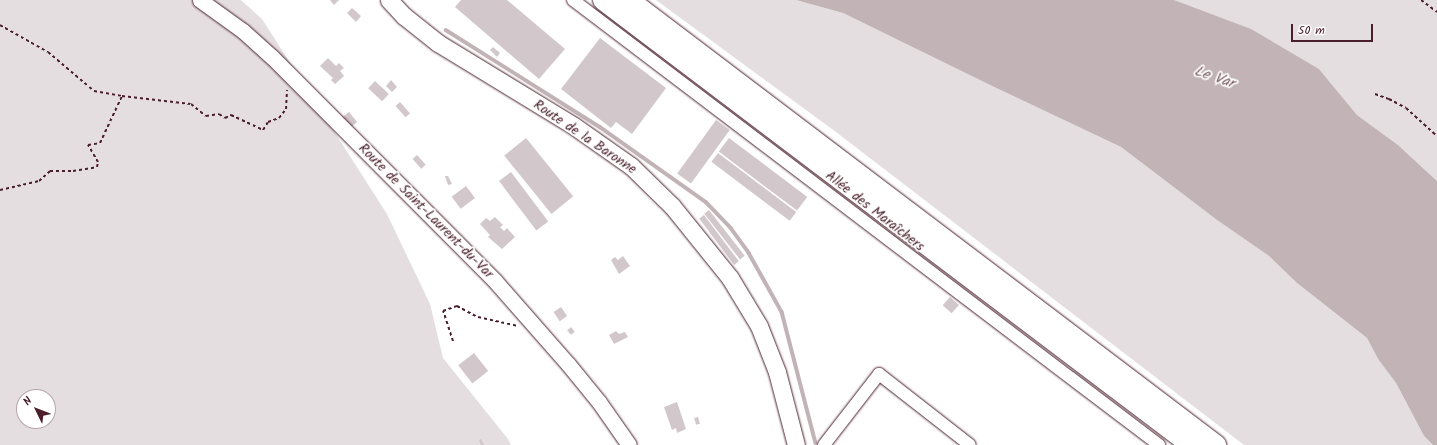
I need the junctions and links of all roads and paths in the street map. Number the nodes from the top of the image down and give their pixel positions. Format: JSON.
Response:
{"nodes":[{"id":1,"x":200,"y":0,"type":"edge"},
{"id":2,"x":389,"y":0,"type":"edge"},
{"id":3,"x":574,"y":0,"type":"edge"},
{"id":4,"x":603,"y":0,"type":"edge"},
{"id":5,"x":629,"y":0,"type":"edge"},
{"id":6,"x":1421,"y":0,"type":"edge"},
{"id":7,"x":1437,"y":12,"type":"edge"},
{"id":8,"x":0,"y":25,"type":"edge"},
{"id":9,"x":287,"y":71,"type":"junction"},
{"id":10,"x":1374,"y":94,"type":"dead end"},
{"id":11,"x":122,"y":96,"type":"junction"},
{"id":12,"x":1437,"y":136,"type":"edge"},
{"id":13,"x":0,"y":190,"type":"edge"},
{"id":14,"x":519,"y":327,"type":"dead end"},
{"id":15,"x":453,"y":341,"type":"dead end"},
{"id":16,"x":629,"y":445,"type":"edge"},
{"id":17,"x":796,"y":445,"type":"edge"},
{"id":18,"x":824,"y":445,"type":"edge"},
{"id":19,"x":970,"y":445,"type":"edge"},
{"id":20,"x":1159,"y":445,"type":"edge"},
{"id":21,"x":1190,"y":445,"type":"edge"},
{"id":22,"x":1216,"y":445,"type":"edge"}],
"edges":[{"from":1,"to":9,"type":"street","name":"Route de Saint-Laurent-du-Var"},
{"from":2,"to":17,"type":"main road","name":"Route de la Baronne"},
{"from":3,"to":20,"type":"street","name":"Allée des Maraîchers"},
{"from":4,"to":21,"type":"highway"},
{"from":5,"to":22,"type":"highway"},
{"from":6,"to":7,"type":"path"},
{"from":8,"to":11,"type":"path"},
{"from":9,"to":11,"type":"path"},
{"from":9,"to":16,"type":"street","name":"Route de Saint-Laurent-du-Var"},
{"from":10,"to":12,"type":"path"},
{"from":11,"to":13,"type":"path"},
{"from":14,"to":15,"type":"path"},
{"from":18,"to":19,"type":"street"}]}
